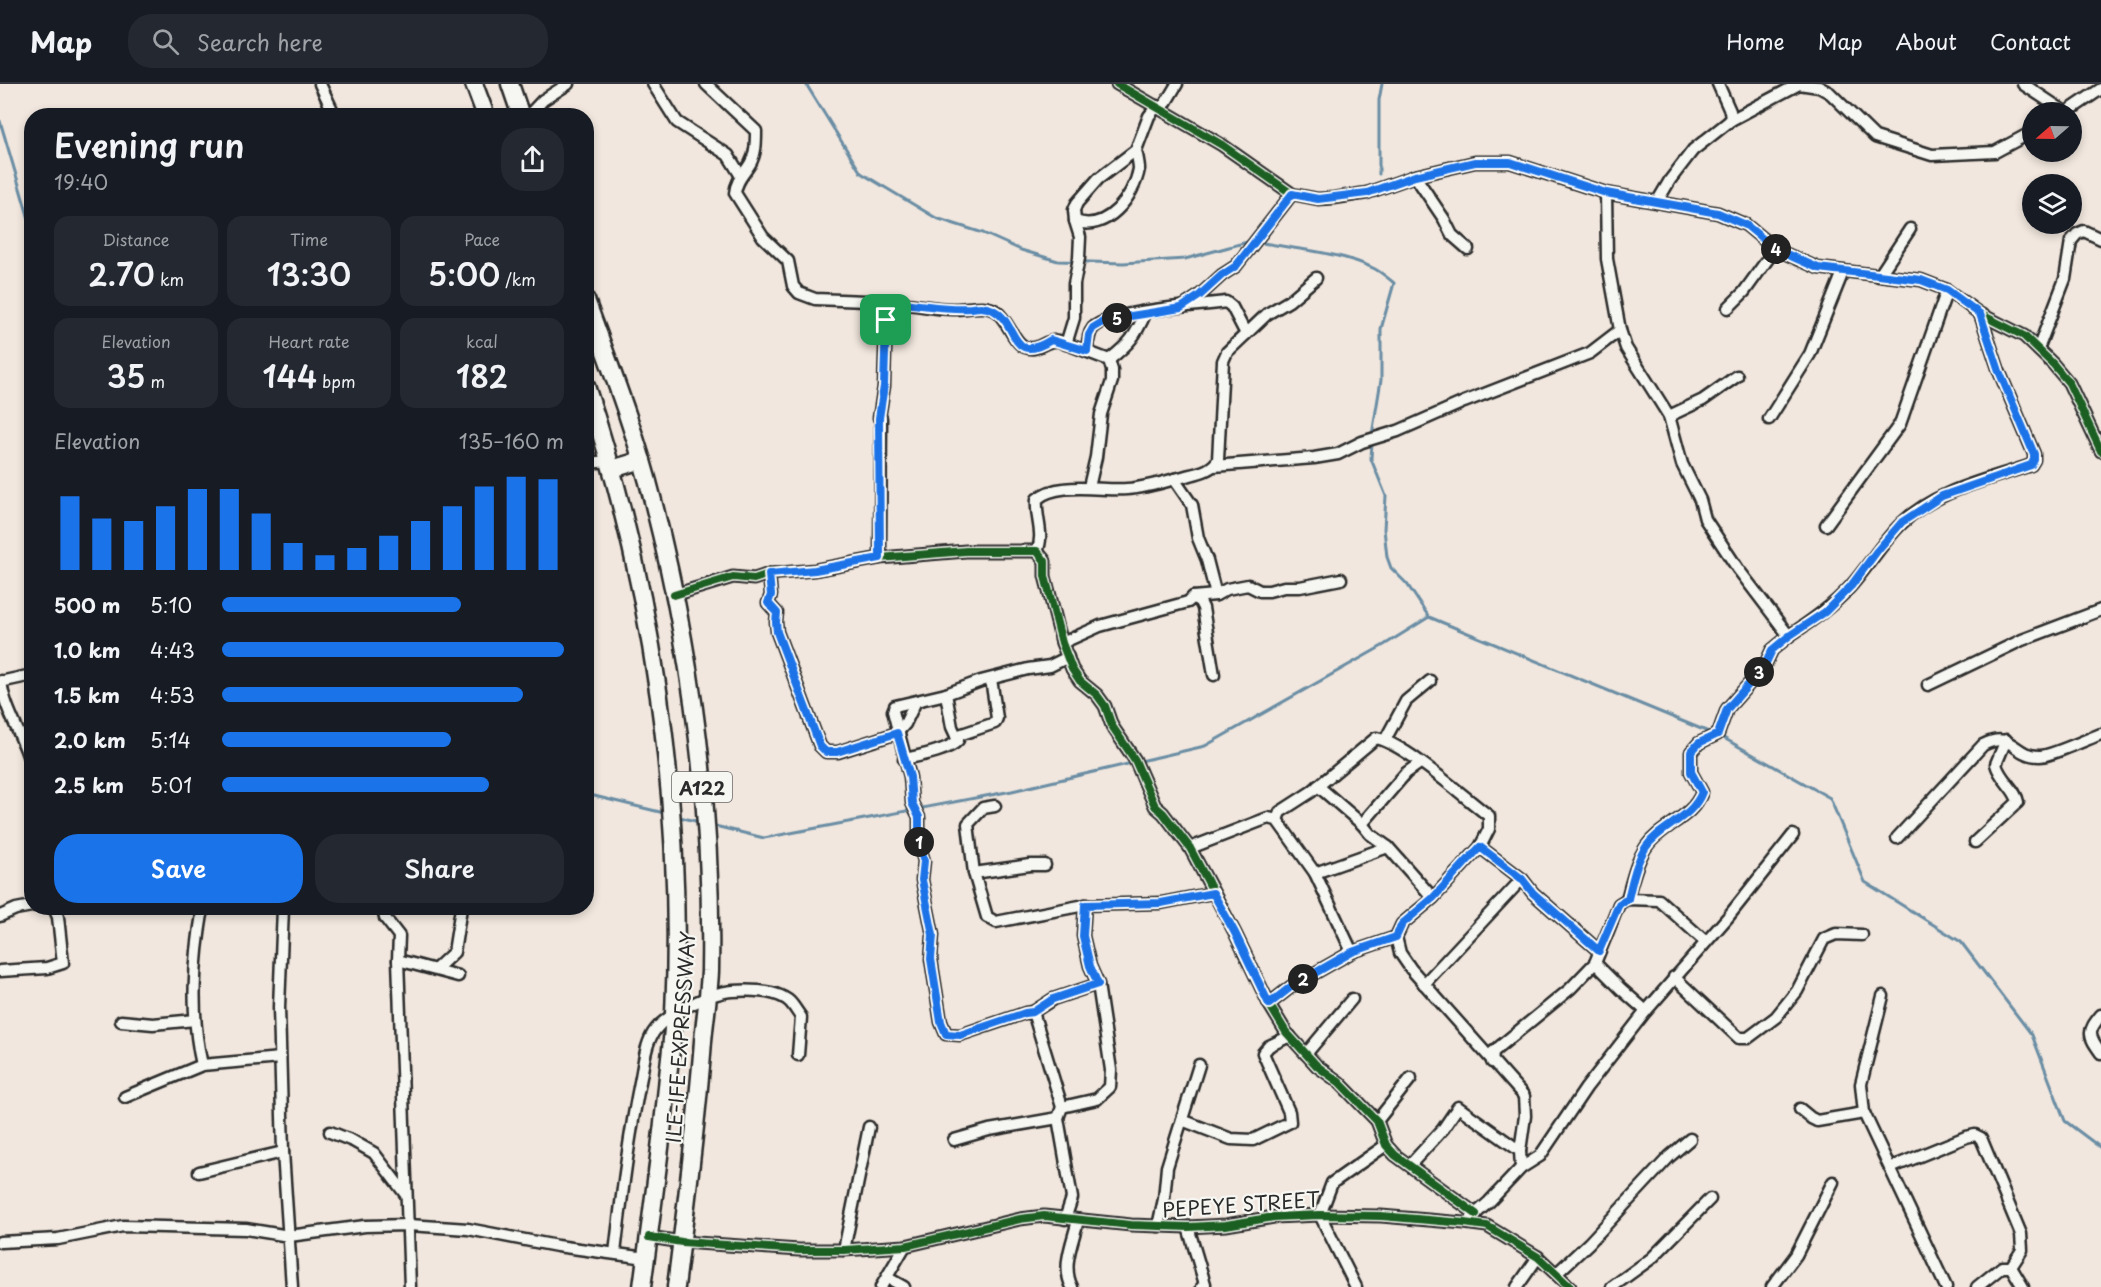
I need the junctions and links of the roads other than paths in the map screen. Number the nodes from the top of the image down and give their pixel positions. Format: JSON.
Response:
{"nodes":[{"id":1,"x":320,"y":84,"type":"edge"},
{"id":2,"x":474,"y":84,"type":"edge"},
{"id":3,"x":510,"y":84,"type":"edge"},
{"id":4,"x":568,"y":84,"type":"edge"},
{"id":5,"x":652,"y":84,"type":"edge"},
{"id":6,"x":706,"y":84,"type":"edge"},
{"id":7,"x":1117,"y":84,"type":"edge"},
{"id":8,"x":1177,"y":84,"type":"edge"},
{"id":9,"x":1718,"y":84,"type":"edge"},
{"id":10,"x":2023,"y":84,"type":"edge"},
{"id":11,"x":2101,"y":88,"type":"edge"},
{"id":12,"x":2051,"y":102,"type":"edge"},
{"id":13,"x":2081,"y":102,"type":"edge"},
{"id":14,"x":1159,"y":107,"type":"junction"},
{"id":15,"x":331,"y":108,"type":"edge"},
{"id":16,"x":483,"y":108,"type":"edge"},
{"id":17,"x":518,"y":108,"type":"edge"},
{"id":18,"x":536,"y":108,"type":"edge"},
{"id":19,"x":1731,"y":120,"type":"junction"},
{"id":20,"x":2022,"y":137,"type":"edge"},
{"id":21,"x":1136,"y":150,"type":"junction"},
{"id":22,"x":741,"y":176,"type":"junction"},
{"id":23,"x":1415,"y":176,"type":"junction"},
{"id":24,"x":1606,"y":193,"type":"junction"},
{"id":25,"x":1292,"y":194,"type":"junction"},
{"id":26,"x":1657,"y":202,"type":"junction"},
{"id":27,"x":1075,"y":221,"type":"junction"},
{"id":28,"x":1910,"y":229,"type":"dead end"},
{"id":29,"x":2101,"y":239,"type":"edge"},
{"id":30,"x":1468,"y":249,"type":"dead end"},
{"id":31,"x":1775,"y":249,"type":"junction"},
{"id":32,"x":1843,"y":272,"type":"junction"},
{"id":33,"x":1879,"y":276,"type":"junction"},
{"id":34,"x":1316,"y":278,"type":"dead end"},
{"id":35,"x":1947,"y":290,"type":"junction"},
{"id":36,"x":1203,"y":300,"type":"junction"},
{"id":37,"x":1728,"y":308,"type":"dead end"},
{"id":38,"x":1146,"y":312,"type":"junction"},
{"id":39,"x":1980,"y":314,"type":"junction"},
{"id":40,"x":886,"y":320,"type":"junction"},
{"id":41,"x":594,"y":323,"type":"edge"},
{"id":42,"x":1620,"y":330,"type":"junction"},
{"id":43,"x":1246,"y":334,"type":"junction"},
{"id":44,"x":1066,"y":344,"type":"junction"},
{"id":45,"x":2038,"y":349,"type":"junction"},
{"id":46,"x":1087,"y":351,"type":"junction"},
{"id":47,"x":1109,"y":360,"type":"junction"},
{"id":48,"x":1737,"y":376,"type":"dead end"},
{"id":49,"x":594,"y":411,"type":"edge"},
{"id":50,"x":1669,"y":416,"type":"junction"},
{"id":51,"x":1769,"y":420,"type":"dead end"},
{"id":52,"x":2101,"y":451,"type":"edge"},
{"id":53,"x":642,"y":460,"type":"junction"},
{"id":54,"x":594,"y":464,"type":"edge"},
{"id":55,"x":611,"y":465,"type":"junction"},
{"id":56,"x":1214,"y":466,"type":"junction"},
{"id":57,"x":1174,"y":479,"type":"junction"},
{"id":58,"x":1089,"y":488,"type":"junction"},
{"id":59,"x":1826,"y":525,"type":"dead end"},
{"id":60,"x":1037,"y":551,"type":"junction"},
{"id":61,"x":880,"y":558,"type":"junction"},
{"id":62,"x":769,"y":574,"type":"junction"},
{"id":63,"x":1341,"y":579,"type":"dead end"},
{"id":64,"x":674,"y":595,"type":"junction"},
{"id":65,"x":1216,"y":595,"type":"junction"},
{"id":66,"x":1193,"y":597,"type":"junction"},
{"id":67,"x":2101,"y":610,"type":"edge"},
{"id":68,"x":1789,"y":636,"type":"junction"},
{"id":69,"x":1062,"y":643,"type":"junction"},
{"id":70,"x":1068,"y":657,"type":"junction"},
{"id":71,"x":1214,"y":675,"type":"dead end"},
{"id":72,"x":24,"y":677,"type":"edge"},
{"id":73,"x":991,"y":679,"type":"junction"},
{"id":74,"x":1,"y":681,"type":"edge"},
{"id":75,"x":1430,"y":681,"type":"dead end"},
{"id":76,"x":1928,"y":685,"type":"dead end"},
{"id":77,"x":946,"y":694,"type":"junction"},
{"id":78,"x":915,"y":703,"type":"junction"},
{"id":79,"x":897,"y":733,"type":"junction"},
{"id":80,"x":2101,"y":734,"type":"edge"},
{"id":81,"x":956,"y":736,"type":"junction"},
{"id":82,"x":1385,"y":740,"type":"junction"},
{"id":83,"x":2006,"y":740,"type":"junction"},
{"id":84,"x":24,"y":741,"type":"edge"},
{"id":85,"x":904,"y":759,"type":"junction"},
{"id":86,"x":1420,"y":763,"type":"junction"},
{"id":87,"x":1318,"y":786,"type":"junction"},
{"id":88,"x":995,"y":807,"type":"dead end"},
{"id":89,"x":1277,"y":820,"type":"junction"},
{"id":90,"x":1362,"y":824,"type":"junction"},
{"id":91,"x":1793,"y":835,"type":"dead end"},
{"id":92,"x":1897,"y":838,"type":"dead end"},
{"id":93,"x":1975,"y":842,"type":"dead end"},
{"id":94,"x":1388,"y":846,"type":"junction"},
{"id":95,"x":1480,"y":847,"type":"junction"},
{"id":96,"x":1190,"y":848,"type":"junction"},
{"id":97,"x":1045,"y":865,"type":"dead end"},
{"id":98,"x":974,"y":873,"type":"junction"},
{"id":99,"x":1315,"y":873,"type":"junction"},
{"id":100,"x":1522,"y":879,"type":"junction"},
{"id":101,"x":1213,"y":893,"type":"junction"},
{"id":102,"x":1433,"y":898,"type":"junction"},
{"id":103,"x":1628,"y":899,"type":"junction"},
{"id":104,"x":1085,"y":905,"type":"junction"},
{"id":105,"x":24,"y":907,"type":"edge"},
{"id":106,"x":57,"y":915,"type":"edge"},
{"id":107,"x":202,"y":915,"type":"edge"},
{"id":108,"x":283,"y":915,"type":"edge"},
{"id":109,"x":384,"y":915,"type":"edge"},
{"id":110,"x":460,"y":915,"type":"edge"},
{"id":111,"x":0,"y":916,"type":"edge"},
{"id":112,"x":1862,"y":935,"type":"dead end"},
{"id":113,"x":1396,"y":937,"type":"junction"},
{"id":114,"x":1706,"y":942,"type":"junction"},
{"id":115,"x":1599,"y":951,"type":"junction"},
{"id":116,"x":1352,"y":952,"type":"junction"},
{"id":117,"x":398,"y":960,"type":"junction"},
{"id":118,"x":1595,"y":963,"type":"junction"},
{"id":119,"x":436,"y":969,"type":"junction"},
{"id":120,"x":0,"y":971,"type":"edge"},
{"id":121,"x":458,"y":976,"type":"dead end"},
{"id":122,"x":1674,"y":977,"type":"junction"},
{"id":123,"x":1098,"y":984,"type":"junction"},
{"id":124,"x":1424,"y":984,"type":"junction"},
{"id":125,"x":708,"y":996,"type":"junction"},
{"id":126,"x":1883,"y":996,"type":"dead end"},
{"id":127,"x":1352,"y":999,"type":"dead end"},
{"id":128,"x":1269,"y":1004,"type":"junction"},
{"id":129,"x":1646,"y":1011,"type":"junction"},
{"id":130,"x":1033,"y":1012,"type":"junction"},
{"id":131,"x":674,"y":1015,"type":"junction"},
{"id":132,"x":2101,"y":1015,"type":"edge"},
{"id":133,"x":195,"y":1020,"type":"junction"},
{"id":134,"x":121,"y":1021,"type":"dead end"},
{"id":135,"x":1290,"y":1036,"type":"junction"},
{"id":136,"x":2101,"y":1053,"type":"edge"},
{"id":137,"x":1306,"y":1054,"type":"junction"},
{"id":138,"x":798,"y":1055,"type":"dead end"},
{"id":139,"x":280,"y":1058,"type":"junction"},
{"id":140,"x":1492,"y":1062,"type":"junction"},
{"id":141,"x":202,"y":1065,"type":"junction"},
{"id":142,"x":1199,"y":1065,"type":"dead end"},
{"id":143,"x":1411,"y":1078,"type":"dead end"},
{"id":144,"x":125,"y":1097,"type":"dead end"},
{"id":145,"x":1062,"y":1107,"type":"junction"},
{"id":146,"x":1800,"y":1109,"type":"dead end"},
{"id":147,"x":1864,"y":1113,"type":"junction"},
{"id":148,"x":1058,"y":1118,"type":"junction"},
{"id":149,"x":1182,"y":1120,"type":"junction"},
{"id":150,"x":1377,"y":1121,"type":"junction"},
{"id":151,"x":869,"y":1127,"type":"dead end"},
{"id":152,"x":330,"y":1132,"type":"dead end"},
{"id":153,"x":1690,"y":1138,"type":"dead end"},
{"id":154,"x":954,"y":1140,"type":"dead end"},
{"id":155,"x":1386,"y":1145,"type":"junction"},
{"id":156,"x":283,"y":1152,"type":"junction"},
{"id":157,"x":1520,"y":1152,"type":"junction"},
{"id":158,"x":1410,"y":1165,"type":"junction"},
{"id":159,"x":1521,"y":1168,"type":"junction"},
{"id":160,"x":1890,"y":1168,"type":"junction"},
{"id":161,"x":199,"y":1172,"type":"dead end"},
{"id":162,"x":1833,"y":1182,"type":"dead end"},
{"id":163,"x":406,"y":1195,"type":"junction"},
{"id":164,"x":1710,"y":1199,"type":"dead end"},
{"id":165,"x":1476,"y":1214,"type":"junction"},
{"id":166,"x":1320,"y":1215,"type":"junction"},
{"id":167,"x":1065,"y":1219,"type":"junction"},
{"id":168,"x":1078,"y":1220,"type":"junction"},
{"id":169,"x":1464,"y":1223,"type":"junction"},
{"id":170,"x":409,"y":1225,"type":"junction"},
{"id":171,"x":1158,"y":1227,"type":"junction"},
{"id":172,"x":1188,"y":1227,"type":"junction"},
{"id":173,"x":289,"y":1236,"type":"junction"},
{"id":174,"x":649,"y":1237,"type":"junction"},
{"id":175,"x":0,"y":1242,"type":"edge"},
{"id":176,"x":682,"y":1242,"type":"junction"},
{"id":177,"x":905,"y":1246,"type":"junction"},
{"id":178,"x":844,"y":1250,"type":"junction"},
{"id":179,"x":615,"y":1253,"type":"junction"},
{"id":180,"x":1538,"y":1257,"type":"junction"},
{"id":181,"x":646,"y":1258,"type":"junction"},
{"id":182,"x":2011,"y":1267,"type":"junction"},
{"id":183,"x":1556,"y":1274,"type":"junction"},
{"id":184,"x":884,"y":1282,"type":"edge"},
{"id":185,"x":292,"y":1287,"type":"edge"},
{"id":186,"x":410,"y":1287,"type":"edge"},
{"id":187,"x":642,"y":1287,"type":"edge"},
{"id":188,"x":676,"y":1287,"type":"edge"},
{"id":189,"x":904,"y":1287,"type":"edge"},
{"id":190,"x":1072,"y":1287,"type":"edge"},
{"id":191,"x":1202,"y":1287,"type":"edge"},
{"id":192,"x":1356,"y":1287,"type":"edge"},
{"id":193,"x":1517,"y":1287,"type":"edge"},
{"id":194,"x":1570,"y":1287,"type":"edge"},
{"id":195,"x":1612,"y":1287,"type":"edge"},
{"id":196,"x":1772,"y":1287,"type":"edge"},
{"id":197,"x":1946,"y":1287,"type":"edge"},
{"id":198,"x":1977,"y":1287,"type":"edge"},
{"id":199,"x":2023,"y":1287,"type":"edge"}],
"edges":[{"from":1,"to":15,"type":"street"},
{"from":2,"to":16,"type":"highway"},
{"from":3,"to":17,"type":"highway"},
{"from":4,"to":18,"type":"street"},
{"from":5,"to":22,"type":"street"},
{"from":6,"to":22,"type":"street"},
{"from":7,"to":14,"type":"street"},
{"from":8,"to":14,"type":"street"},
{"from":9,"to":19,"type":"street"},
{"from":10,"to":12,"type":"street"},
{"from":11,"to":13,"type":"street"},
{"from":14,"to":21,"type":"street"},
{"from":14,"to":25,"type":"street"},
{"from":19,"to":20,"type":"street"},
{"from":19,"to":26,"type":"street"},
{"from":21,"to":27,"type":"street"},
{"from":21,"to":27,"type":"street"},
{"from":22,"to":40,"type":"street"},
{"from":23,"to":24,"type":"street"},
{"from":23,"to":25,"type":"street"},
{"from":23,"to":30,"type":"street"},
{"from":24,"to":26,"type":"street"},
{"from":24,"to":42,"type":"street"},
{"from":25,"to":36,"type":"street"},
{"from":26,"to":31,"type":"street"},
{"from":27,"to":44,"type":"street"},
{"from":28,"to":33,"type":"street"},
{"from":29,"to":45,"type":"street"},
{"from":31,"to":32,"type":"street"},
{"from":31,"to":37,"type":"street"},
{"from":32,"to":33,"type":"street"},
{"from":32,"to":51,"type":"street"},
{"from":33,"to":35,"type":"street"},
{"from":34,"to":43,"type":"street"},
{"from":35,"to":39,"type":"street"},
{"from":35,"to":59,"type":"street"},
{"from":36,"to":38,"type":"street"},
{"from":36,"to":43,"type":"street"},
{"from":38,"to":46,"type":"street"},
{"from":38,"to":47,"type":"street"},
{"from":39,"to":45,"type":"street"},
{"from":39,"to":68,"type":"street"},
{"from":40,"to":44,"type":"street"},
{"from":40,"to":61,"type":"street"},
{"from":41,"to":53,"type":"highway","name":"ILE-IFE EXPRESSWAY","number":"A122"},
{"from":42,"to":50,"type":"street"},
{"from":42,"to":56,"type":"street"},
{"from":43,"to":56,"type":"street"},
{"from":44,"to":46,"type":"street"},
{"from":45,"to":52,"type":"street"},
{"from":46,"to":47,"type":"street"},
{"from":47,"to":58,"type":"street"},
{"from":48,"to":50,"type":"street"},
{"from":49,"to":55,"type":"highway","name":"ILE-IFE EXPRESSWAY","number":"A122"},
{"from":50,"to":68,"type":"street"},
{"from":53,"to":55,"type":"highway"},
{"from":53,"to":64,"type":"highway","name":"ILE-IFE EXPRESSWAY","number":"A122"},
{"from":54,"to":55,"type":"street"},
{"from":55,"to":131,"type":"highway","name":"ILE-IFE EXPRESSWAY","number":"A122"},
{"from":56,"to":57,"type":"street"},
{"from":57,"to":58,"type":"street"},
{"from":57,"to":65,"type":"street"},
{"from":58,"to":60,"type":"street"},
{"from":60,"to":61,"type":"street"},
{"from":60,"to":69,"type":"street"},
{"from":61,"to":62,"type":"street"},
{"from":62,"to":64,"type":"street"},
{"from":62,"to":79,"type":"street"},
{"from":63,"to":65,"type":"street"},
{"from":64,"to":125,"type":"highway","name":"ILE-IFE EXPRESSWAY","number":"A122"},
{"from":65,"to":66,"type":"street"},
{"from":66,"to":69,"type":"street"},
{"from":66,"to":71,"type":"street"},
{"from":67,"to":76,"type":"street"},
{"from":68,"to":103,"type":"street"},
{"from":69,"to":70,"type":"street"},
{"from":70,"to":73,"type":"street"},
{"from":70,"to":96,"type":"street"},
{"from":72,"to":74,"type":"street"},
{"from":73,"to":77,"type":"street"},
{"from":73,"to":81,"type":"street"},
{"from":74,"to":84,"type":"street"},
{"from":75,"to":82,"type":"street"},
{"from":77,"to":78,"type":"street"},
{"from":77,"to":81,"type":"street"},
{"from":78,"to":79,"type":"street"},
{"from":78,"to":79,"type":"street"},
{"from":79,"to":85,"type":"street"},
{"from":80,"to":83,"type":"street"},
{"from":81,"to":85,"type":"street"},
{"from":82,"to":86,"type":"street"},
{"from":82,"to":87,"type":"street"},
{"from":83,"to":92,"type":"street"},
{"from":83,"to":93,"type":"street"},
{"from":85,"to":130,"type":"street"},
{"from":86,"to":90,"type":"street"},
{"from":86,"to":95,"type":"street"},
{"from":87,"to":89,"type":"street"},
{"from":87,"to":90,"type":"street"},
{"from":88,"to":98,"type":"street"},
{"from":89,"to":96,"type":"street"},
{"from":89,"to":99,"type":"street"},
{"from":90,"to":94,"type":"street"},
{"from":91,"to":114,"type":"street"},
{"from":94,"to":99,"type":"street"},
{"from":94,"to":102,"type":"street"},
{"from":95,"to":100,"type":"street"},
{"from":95,"to":102,"type":"street"},
{"from":96,"to":101,"type":"street"},
{"from":97,"to":98,"type":"street"},
{"from":98,"to":104,"type":"street"},
{"from":99,"to":116,"type":"street"},
{"from":100,"to":115,"type":"street"},
{"from":100,"to":124,"type":"street"},
{"from":101,"to":104,"type":"street"},
{"from":101,"to":128,"type":"street"},
{"from":102,"to":113,"type":"street"},
{"from":103,"to":114,"type":"street"},
{"from":103,"to":115,"type":"street"},
{"from":104,"to":123,"type":"street"},
{"from":105,"to":111,"type":"street"},
{"from":106,"to":120,"type":"street"},
{"from":107,"to":133,"type":"street"},
{"from":108,"to":139,"type":"street"},
{"from":109,"to":117,"type":"street"},
{"from":110,"to":119,"type":"street"},
{"from":112,"to":122,"type":"street"},
{"from":113,"to":116,"type":"street"},
{"from":113,"to":124,"type":"street"},
{"from":114,"to":122,"type":"street"},
{"from":115,"to":118,"type":"street"},
{"from":116,"to":128,"type":"street"},
{"from":117,"to":119,"type":"street"},
{"from":117,"to":163,"type":"street"},
{"from":118,"to":129,"type":"street"},
{"from":118,"to":140,"type":"street"},
{"from":119,"to":121,"type":"street"},
{"from":122,"to":129,"type":"street"},
{"from":123,"to":130,"type":"street"},
{"from":123,"to":145,"type":"street"},
{"from":124,"to":140,"type":"street"},
{"from":125,"to":131,"type":"street"},
{"from":125,"to":138,"type":"street"},
{"from":125,"to":176,"type":"highway","name":"ILE-IFE EXPRESSWAY","number":"A122"},
{"from":126,"to":147,"type":"street"},
{"from":127,"to":137,"type":"street"},
{"from":128,"to":135,"type":"street"},
{"from":129,"to":159,"type":"street"},
{"from":130,"to":145,"type":"street"},
{"from":131,"to":174,"type":"highway","name":"ILE-IFE EXPRESSWAY","number":"A122"},
{"from":131,"to":179,"type":"street"},
{"from":132,"to":136,"type":"street"},
{"from":133,"to":134,"type":"street"},
{"from":133,"to":141,"type":"street"},
{"from":135,"to":137,"type":"street"},
{"from":135,"to":149,"type":"street"},
{"from":137,"to":150,"type":"street"},
{"from":139,"to":141,"type":"street"},
{"from":139,"to":156,"type":"street"},
{"from":140,"to":157,"type":"street"},
{"from":141,"to":144,"type":"street"},
{"from":142,"to":149,"type":"street"},
{"from":143,"to":150,"type":"street"},
{"from":145,"to":148,"type":"street"},
{"from":146,"to":147,"type":"street"},
{"from":147,"to":160,"type":"street"},
{"from":148,"to":154,"type":"street"},
{"from":148,"to":167,"type":"street"},
{"from":149,"to":171,"type":"street"},
{"from":150,"to":155,"type":"street"},
{"from":151,"to":178,"type":"street"},
{"from":152,"to":163,"type":"street"},
{"from":153,"to":183,"type":"street"},
{"from":155,"to":158,"type":"street"},
{"from":155,"to":166,"type":"street"},
{"from":156,"to":161,"type":"street"},
{"from":156,"to":173,"type":"street"},
{"from":157,"to":158,"type":"street"},
{"from":157,"to":159,"type":"street"},
{"from":158,"to":165,"type":"street"},
{"from":159,"to":165,"type":"street"},
{"from":160,"to":182,"type":"street"},
{"from":160,"to":197,"type":"street"},
{"from":162,"to":196,"type":"street"},
{"from":163,"to":170,"type":"street"},
{"from":164,"to":195,"type":"street"},
{"from":165,"to":169,"type":"street"},
{"from":166,"to":169,"type":"street","name":"PEPEYE STREET"},
{"from":166,"to":172,"type":"street","name":"PEPEYE STREET"},
{"from":166,"to":192,"type":"street"},
{"from":167,"to":168,"type":"street","name":"PEPEYE STREET"},
{"from":167,"to":177,"type":"street","name":"PEPEYE STREET"},
{"from":168,"to":171,"type":"street","name":"PEPEYE STREET"},
{"from":168,"to":190,"type":"street"},
{"from":169,"to":180,"type":"street","name":"PEPEYE STREET"},
{"from":170,"to":173,"type":"street"},
{"from":170,"to":179,"type":"street"},
{"from":170,"to":186,"type":"street"},
{"from":171,"to":172,"type":"street","name":"PEPEYE STREET"},
{"from":172,"to":191,"type":"street"},
{"from":173,"to":175,"type":"street"},
{"from":173,"to":185,"type":"street"},
{"from":174,"to":176,"type":"street","name":"PEPEYE STREET"},
{"from":174,"to":181,"type":"highway","name":"ILE-IFE EXPRESSWAY","number":"A122"},
{"from":176,"to":178,"type":"street","name":"PEPEYE STREET"},
{"from":176,"to":188,"type":"highway","name":"ILE-IFE EXPRESSWAY","number":"A122"},
{"from":177,"to":178,"type":"street","name":"PEPEYE STREET"},
{"from":177,"to":184,"type":"street"},
{"from":179,"to":181,"type":"street"},
{"from":180,"to":183,"type":"street","name":"PEPEYE STREET"},
{"from":180,"to":193,"type":"street"},
{"from":181,"to":187,"type":"highway","name":"ILE-IFE EXPRESSWAY","number":"A122"},
{"from":182,"to":198,"type":"street"},
{"from":182,"to":199,"type":"street"},
{"from":183,"to":194,"type":"street","name":"PEPEYE STREET"},
{"from":184,"to":189,"type":"street"}]}
